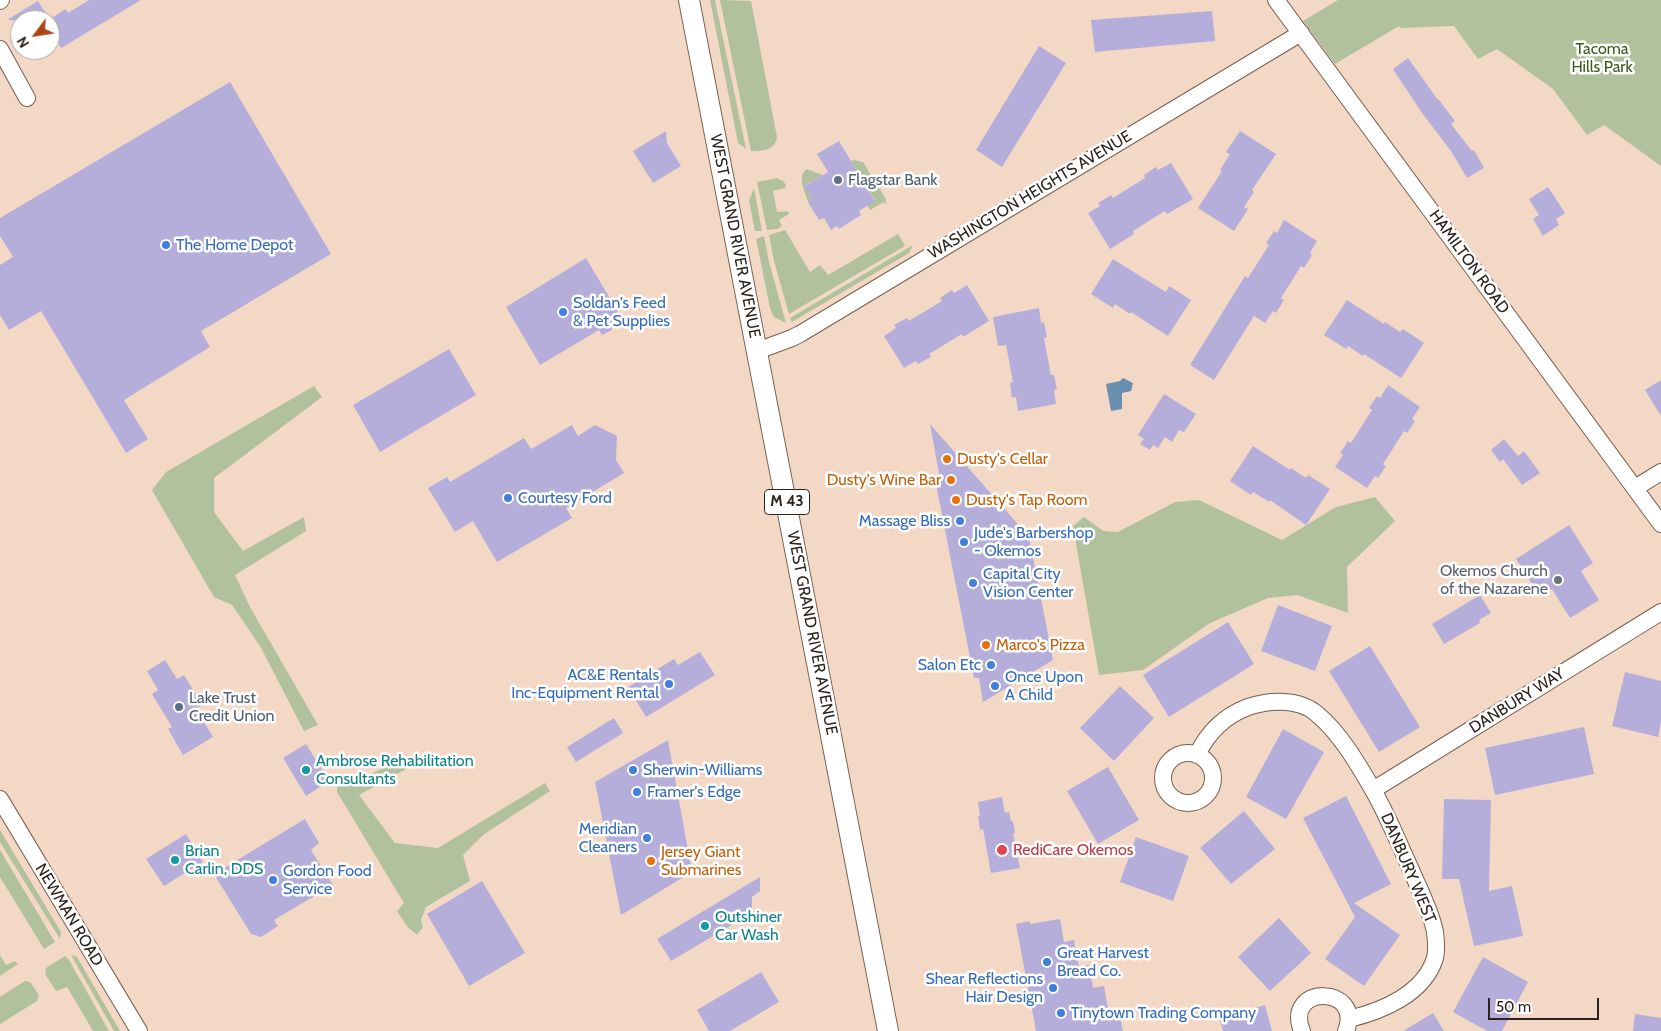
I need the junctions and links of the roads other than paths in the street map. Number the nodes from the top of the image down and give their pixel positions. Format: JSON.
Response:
{"nodes":[{"id":1,"x":689,"y":0,"type":"edge"},
{"id":2,"x":1276,"y":0,"type":"edge"},
{"id":3,"x":1301,"y":33,"type":"junction"},
{"id":4,"x":0,"y":49,"type":"edge"},
{"id":5,"x":27,"y":98,"type":"dead end"},
{"id":6,"x":757,"y":351,"type":"junction"},
{"id":7,"x":1661,"y":472,"type":"edge"},
{"id":8,"x":1635,"y":488,"type":"junction"},
{"id":9,"x":1661,"y":524,"type":"edge"},
{"id":10,"x":1661,"y":612,"type":"edge"},
{"id":11,"x":1197,"y":755,"type":"dead end"},
{"id":12,"x":1373,"y":790,"type":"junction"},
{"id":13,"x":0,"y":799,"type":"edge"},
{"id":14,"x":1348,"y":1025,"type":"edge"},
{"id":15,"x":139,"y":1031,"type":"edge"},
{"id":16,"x":888,"y":1031,"type":"edge"},
{"id":17,"x":1302,"y":1031,"type":"edge"}],
"edges":[{"from":1,"to":6,"type":"main road","name":"WEST GRAND RIVER AVENUE","number":"M 43"},
{"from":2,"to":3,"type":"street","name":"HAMILTON ROAD"},
{"from":3,"to":6,"type":"street","name":"WASHINGTON HEIGHTS AVENUE"},
{"from":3,"to":8,"type":"street","name":"HAMILTON ROAD"},
{"from":4,"to":5,"type":"street"},
{"from":6,"to":16,"type":"main road","name":"WEST GRAND RIVER AVENUE","number":"M 43"},
{"from":7,"to":8,"type":"street"},
{"from":8,"to":9,"type":"street","name":"HAMILTON ROAD"},
{"from":10,"to":12,"type":"street","name":"DANBURY WAY"},
{"from":11,"to":12,"type":"street","name":"DANBURY WEST"},
{"from":12,"to":14,"type":"street","name":"DANBURY WEST"},
{"from":13,"to":15,"type":"street","name":"NEWMAN ROAD"},
{"from":14,"to":17,"type":"street","name":"DANBURY WEST"}]}
